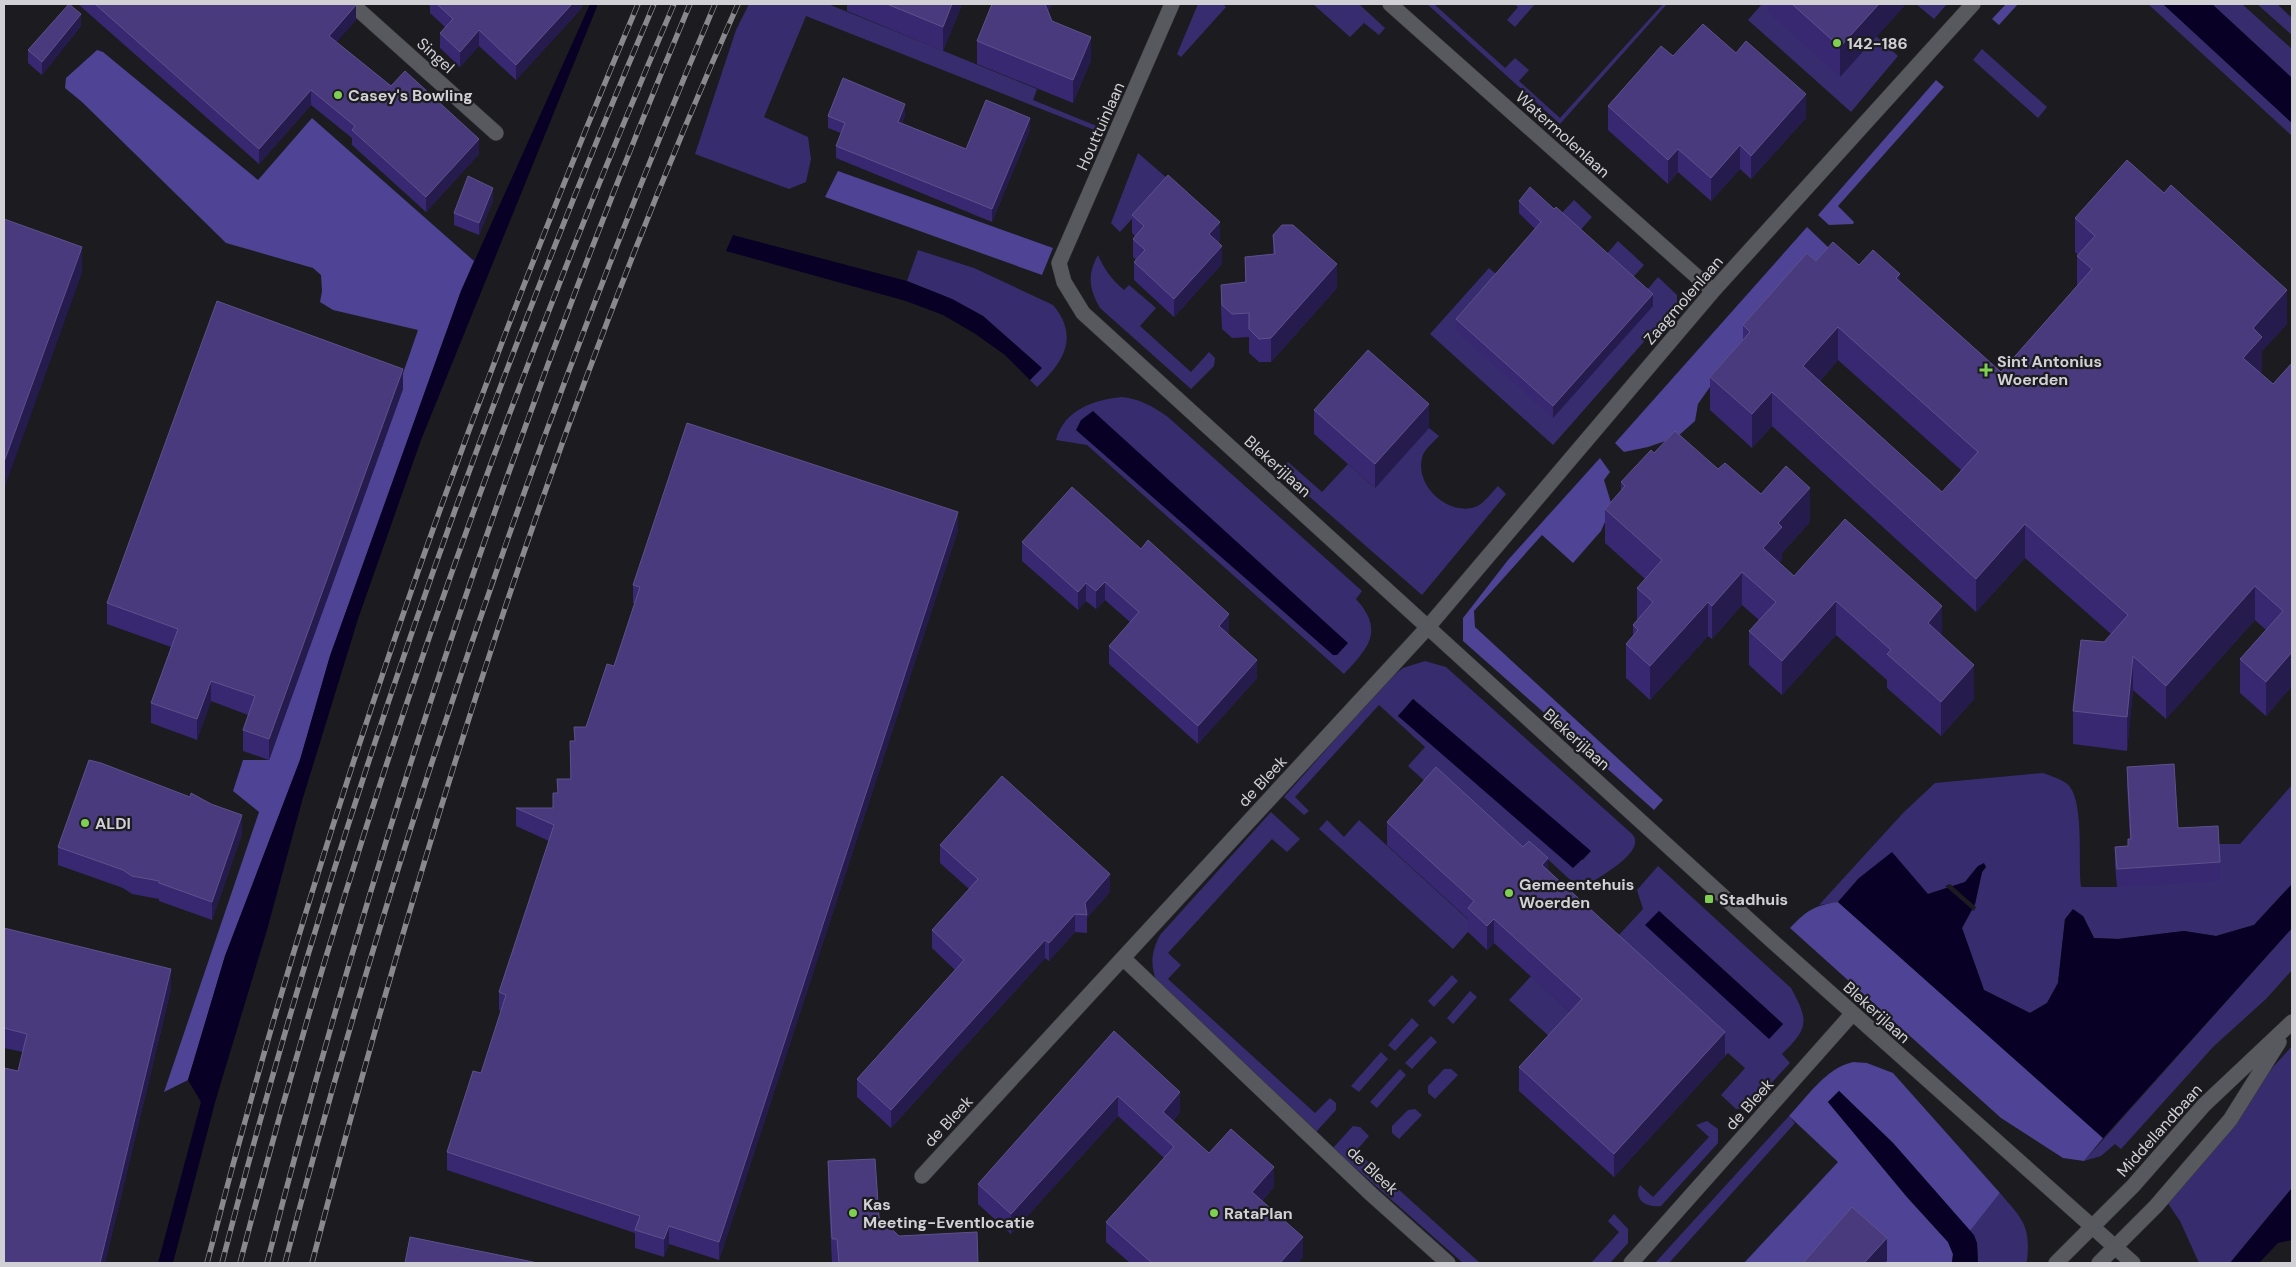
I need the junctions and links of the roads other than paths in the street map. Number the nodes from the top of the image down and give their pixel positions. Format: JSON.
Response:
{"nodes":[{"id":1,"x":352,"y":4,"type":"edge"},
{"id":2,"x":1172,"y":4,"type":"edge"},
{"id":3,"x":1390,"y":4,"type":"edge"},
{"id":4,"x":1973,"y":4,"type":"edge"},
{"id":5,"x":496,"y":133,"type":"dead end"},
{"id":6,"x":1059,"y":262,"type":"joint"},
{"id":7,"x":1713,"y":290,"type":"junction"},
{"id":8,"x":1428,"y":627,"type":"junction"},
{"id":9,"x":1122,"y":958,"type":"junction"},
{"id":10,"x":1853,"y":1014,"type":"junction"},
{"id":11,"x":2291,"y":1023,"type":"edge"},
{"id":12,"x":922,"y":1176,"type":"dead end"},
{"id":13,"x":2092,"y":1226,"type":"junction"},
{"id":14,"x":2115,"y":1247,"type":"junction"},
{"id":15,"x":1448,"y":1263,"type":"edge"},
{"id":16,"x":1631,"y":1263,"type":"edge"},
{"id":17,"x":2056,"y":1263,"type":"edge"},
{"id":18,"x":2099,"y":1263,"type":"edge"},
{"id":19,"x":2133,"y":1263,"type":"edge"}],
"edges":[{"from":1,"to":5,"type":"street","name":"Singel"},
{"from":2,"to":6,"type":"street","name":"Houttuinlaan"},
{"from":3,"to":7,"type":"street","name":"Watermolenlaan"},
{"from":4,"to":7,"type":"street","name":"Zaagmolenlaan"},
{"from":6,"to":8,"type":"street","name":"Blekerijlaan"},
{"from":7,"to":8,"type":"street","name":"Zaagmolenlaan"},
{"from":8,"to":9,"type":"street","name":"de Bleek"},
{"from":8,"to":10,"type":"street","name":"Blekerijlaan"},
{"from":9,"to":12,"type":"street","name":"de Bleek"},
{"from":9,"to":15,"type":"street","name":"de Bleek"},
{"from":10,"to":13,"type":"street","name":"Blekerijlaan"},
{"from":10,"to":16,"type":"street","name":"de Bleek"},
{"from":11,"to":13,"type":"street","name":"Middellandbaan"},
{"from":11,"to":14,"type":"street","name":"Middellandbaan"},
{"from":13,"to":14,"type":"street","name":"Blekerijlaan"},
{"from":13,"to":17,"type":"street","name":"Middellandbaan"},
{"from":14,"to":18,"type":"street","name":"Middellandbaan"},
{"from":14,"to":19,"type":"street","name":"Blekerijlaan"}]}
